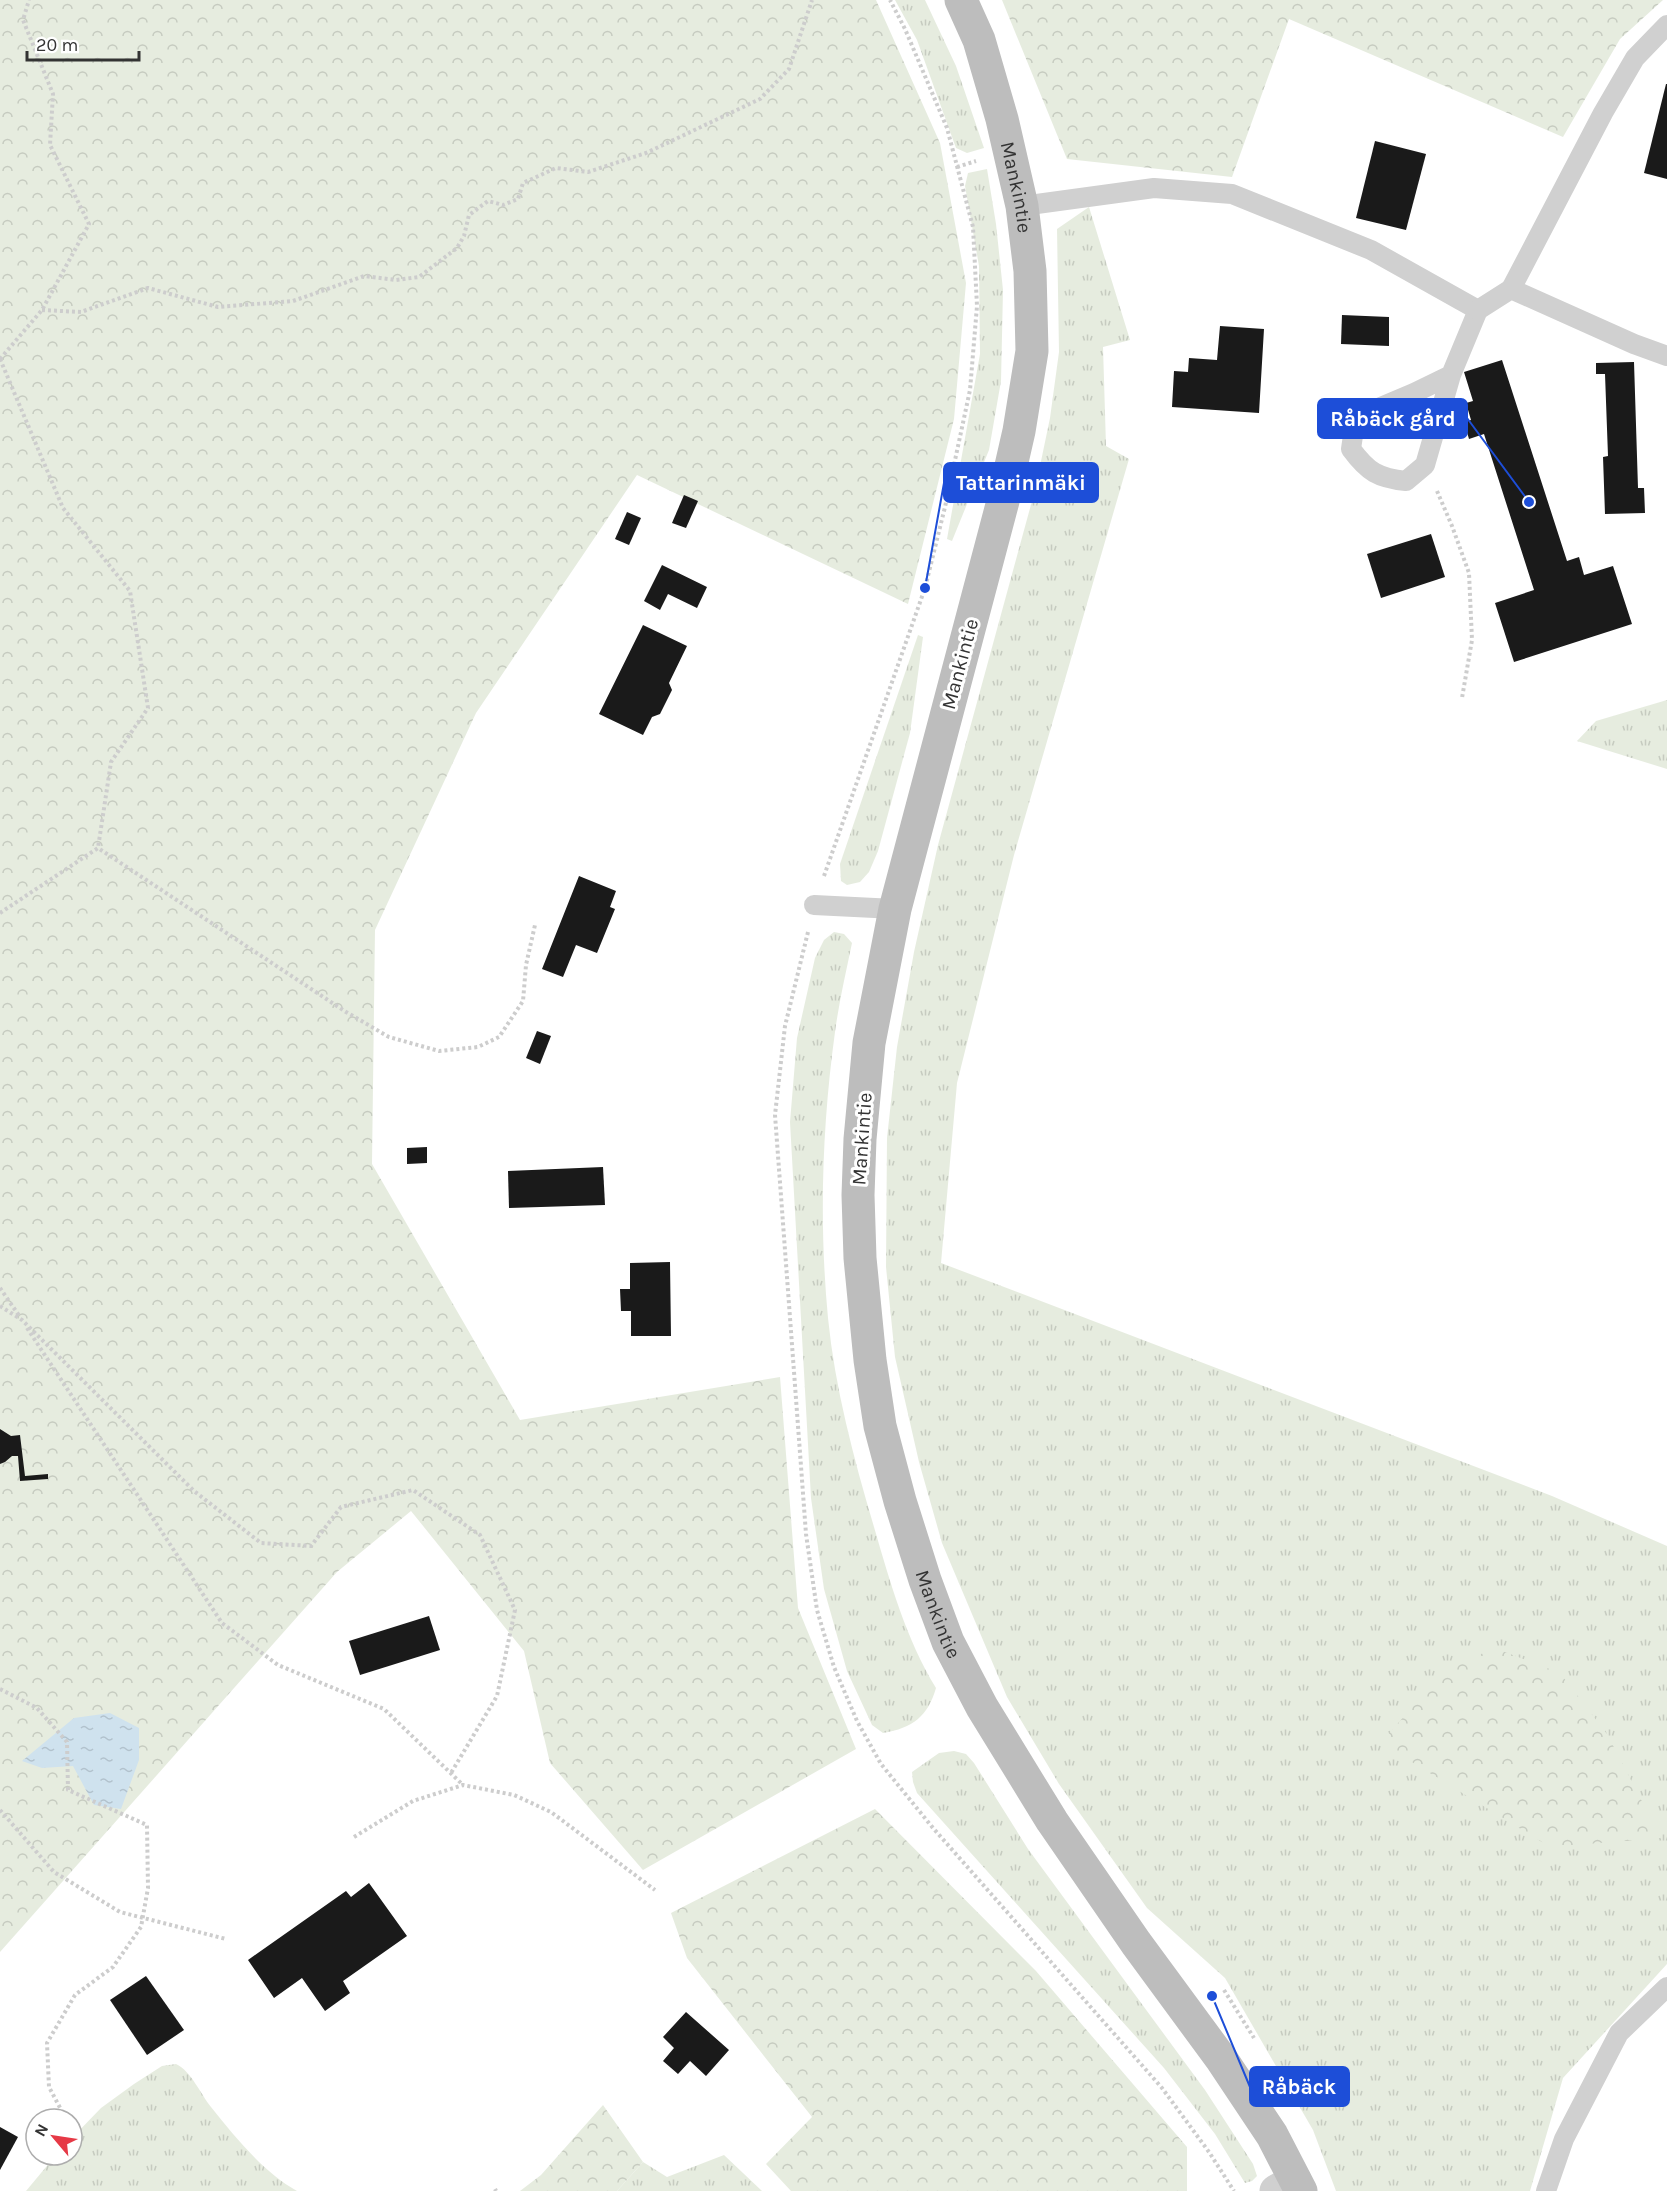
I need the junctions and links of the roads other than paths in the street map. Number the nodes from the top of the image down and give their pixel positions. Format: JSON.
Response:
{"nodes":[{"id":1,"x":961,"y":0,"type":"edge"},
{"id":2,"x":1667,"y":25,"type":"edge"},
{"id":3,"x":1022,"y":206,"type":"junction"},
{"id":4,"x":1511,"y":289,"type":"junction"},
{"id":5,"x":1478,"y":310,"type":"junction"},
{"id":6,"x":1667,"y":356,"type":"edge"},
{"id":7,"x":1451,"y":375,"type":"junction"},
{"id":8,"x":814,"y":905,"type":"road end"},
{"id":9,"x":895,"y":909,"type":"junction"},
{"id":10,"x":1667,"y":1987,"type":"edge"},
{"id":11,"x":1291,"y":2187,"type":"edge"},
{"id":12,"x":1546,"y":2191,"type":"edge"}],
"edges":[{"from":1,"to":3,"type":"street","name":"Mankintie"},
{"from":2,"to":4,"type":"lane"},
{"from":3,"to":5,"type":"lane"},
{"from":3,"to":9,"type":"street","name":"Mankintie"},
{"from":4,"to":5,"type":"lane"},
{"from":4,"to":6,"type":"lane"},
{"from":5,"to":7,"type":"lane"},
{"from":7,"to":7,"type":"lane"},
{"from":8,"to":9,"type":"lane"},
{"from":9,"to":11,"type":"street","name":"Mankintie"},
{"from":10,"to":12,"type":"lane"}]}
